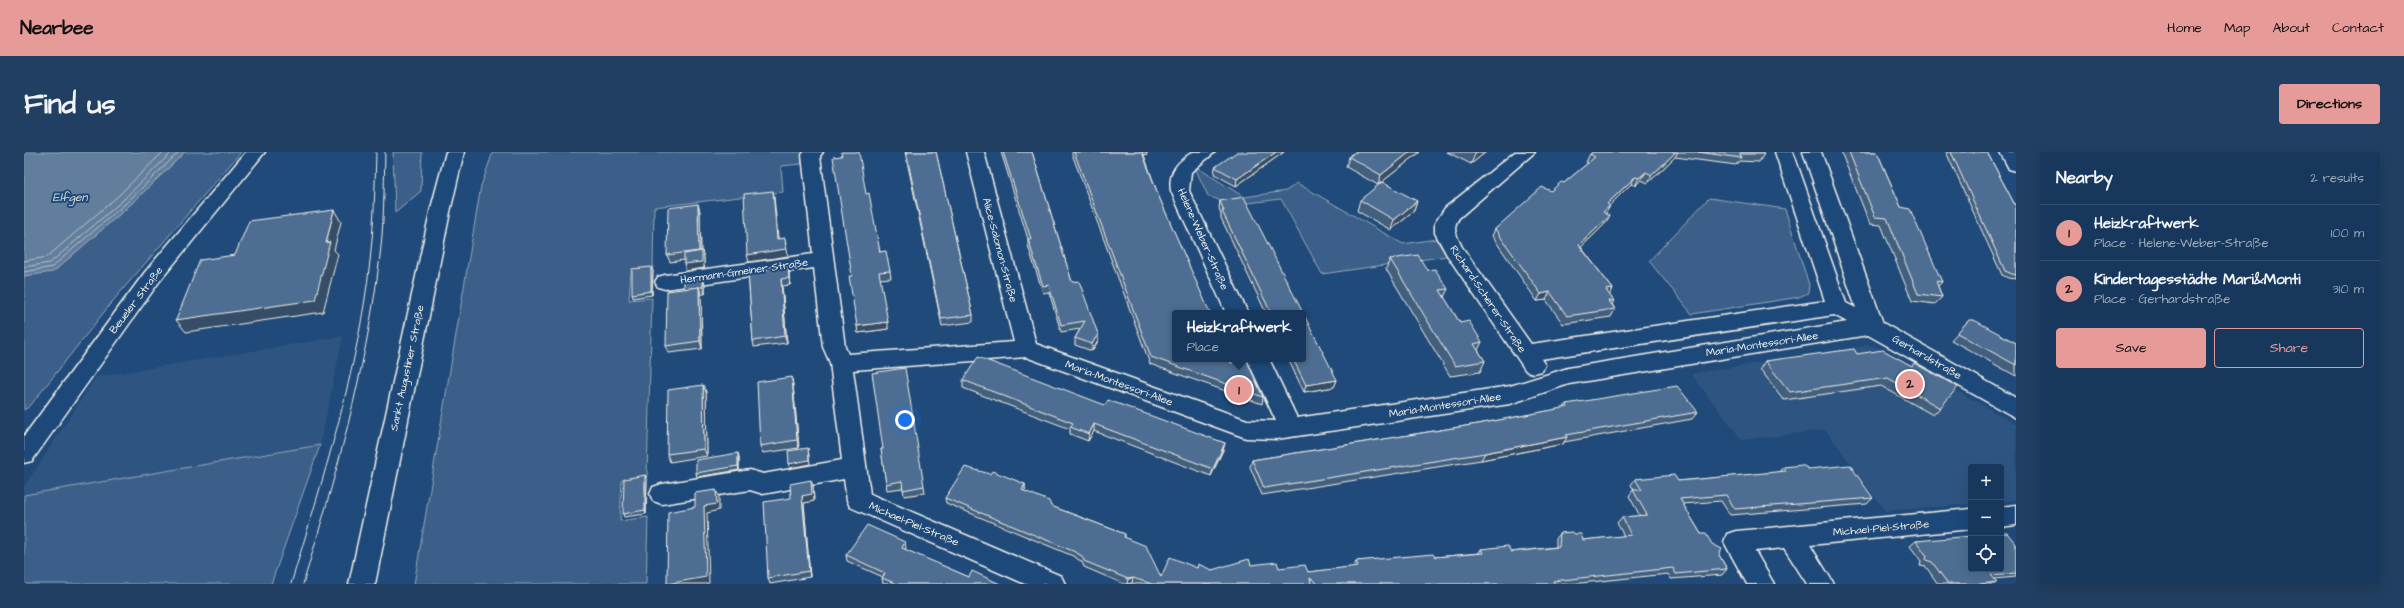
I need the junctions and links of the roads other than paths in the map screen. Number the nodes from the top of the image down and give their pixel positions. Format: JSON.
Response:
{"nodes":[{"id":1,"x":256,"y":152,"type":"edge"},
{"id":2,"x":455,"y":152,"type":"edge"},
{"id":3,"x":814,"y":152,"type":"edge"},
{"id":4,"x":975,"y":152,"type":"edge"},
{"id":5,"x":1206,"y":152,"type":"edge"},
{"id":6,"x":1526,"y":152,"type":"edge"},
{"id":7,"x":1784,"y":152,"type":"edge"},
{"id":8,"x":1812,"y":152,"type":"edge"},
{"id":9,"x":2009,"y":152,"type":"edge"},
{"id":10,"x":2016,"y":165,"type":"edge"},
{"id":11,"x":822,"y":260,"type":"junction"},
{"id":12,"x":665,"y":282,"type":"dead end"},
{"id":13,"x":1836,"y":307,"type":"junction"},
{"id":14,"x":1236,"y":310,"type":"edge"},
{"id":15,"x":1874,"y":326,"type":"junction"},
{"id":16,"x":1027,"y":348,"type":"junction"},
{"id":17,"x":1526,"y":353,"type":"junction"},
{"id":18,"x":1259,"y":362,"type":"edge"},
{"id":19,"x":841,"y":363,"type":"junction"},
{"id":20,"x":1546,"y":382,"type":"junction"},
{"id":21,"x":2016,"y":409,"type":"edge"},
{"id":22,"x":1291,"y":429,"type":"junction"},
{"id":23,"x":24,"y":454,"type":"edge"},
{"id":24,"x":854,"y":468,"type":"junction"},
{"id":25,"x":662,"y":494,"type":"dead end"},
{"id":26,"x":2016,"y":515,"type":"edge"},
{"id":27,"x":2004,"y":517,"type":"edge"},
{"id":28,"x":1968,"y":520,"type":"edge"},
{"id":29,"x":1791,"y":537,"type":"junction"},
{"id":30,"x":362,"y":584,"type":"edge"},
{"id":31,"x":1052,"y":584,"type":"edge"},
{"id":32,"x":1761,"y":584,"type":"edge"},
{"id":33,"x":1821,"y":584,"type":"edge"}],
"edges":[{"from":1,"to":23,"type":"street","name":"Beueler Straße"},
{"from":2,"to":30,"type":"street","name":"Sankt Augustiner Straße"},
{"from":3,"to":11,"type":"street","name":"Hermann-Gmeiner-Straße"},
{"from":4,"to":16,"type":"street","name":"Alice-Salomon-Straße"},
{"from":5,"to":14,"type":"street","name":"Helene-Weber-Straße"},
{"from":6,"to":17,"type":"street","name":"Richard-Scherer-Straße"},
{"from":7,"to":13,"type":"street"},
{"from":8,"to":15,"type":"street"},
{"from":9,"to":10,"type":"street"},
{"from":11,"to":12,"type":"street","name":"Hermann-Gmeiner-Straße"},
{"from":11,"to":19,"type":"street","name":"Hermann-Gmeiner-Straße"},
{"from":13,"to":15,"type":"street","name":"Gerhardstraße"},
{"from":13,"to":17,"type":"street"},
{"from":15,"to":20,"type":"street","name":"Maria-Montessori-Allee"},
{"from":15,"to":21,"type":"street","name":"Gerhardstraße"},
{"from":16,"to":19,"type":"street","name":"Maria-Montessori-Allee"},
{"from":16,"to":22,"type":"street","name":"Maria-Montessori-Allee"},
{"from":17,"to":20,"type":"street","name":"Richard-Scherer-Straße"},
{"from":18,"to":22,"type":"street"},
{"from":19,"to":24,"type":"street","name":"Michael-Piel-Straße"},
{"from":20,"to":22,"type":"street","name":"Maria-Montessori-Allee"},
{"from":24,"to":25,"type":"street"},
{"from":24,"to":31,"type":"street","name":"Michael-Piel-Straße"},
{"from":26,"to":27,"type":"street"},
{"from":28,"to":29,"type":"street","name":"Michael-Piel-Straße"},
{"from":29,"to":32,"type":"street","name":"Michael-Piel-Straße"},
{"from":29,"to":33,"type":"street"}]}
